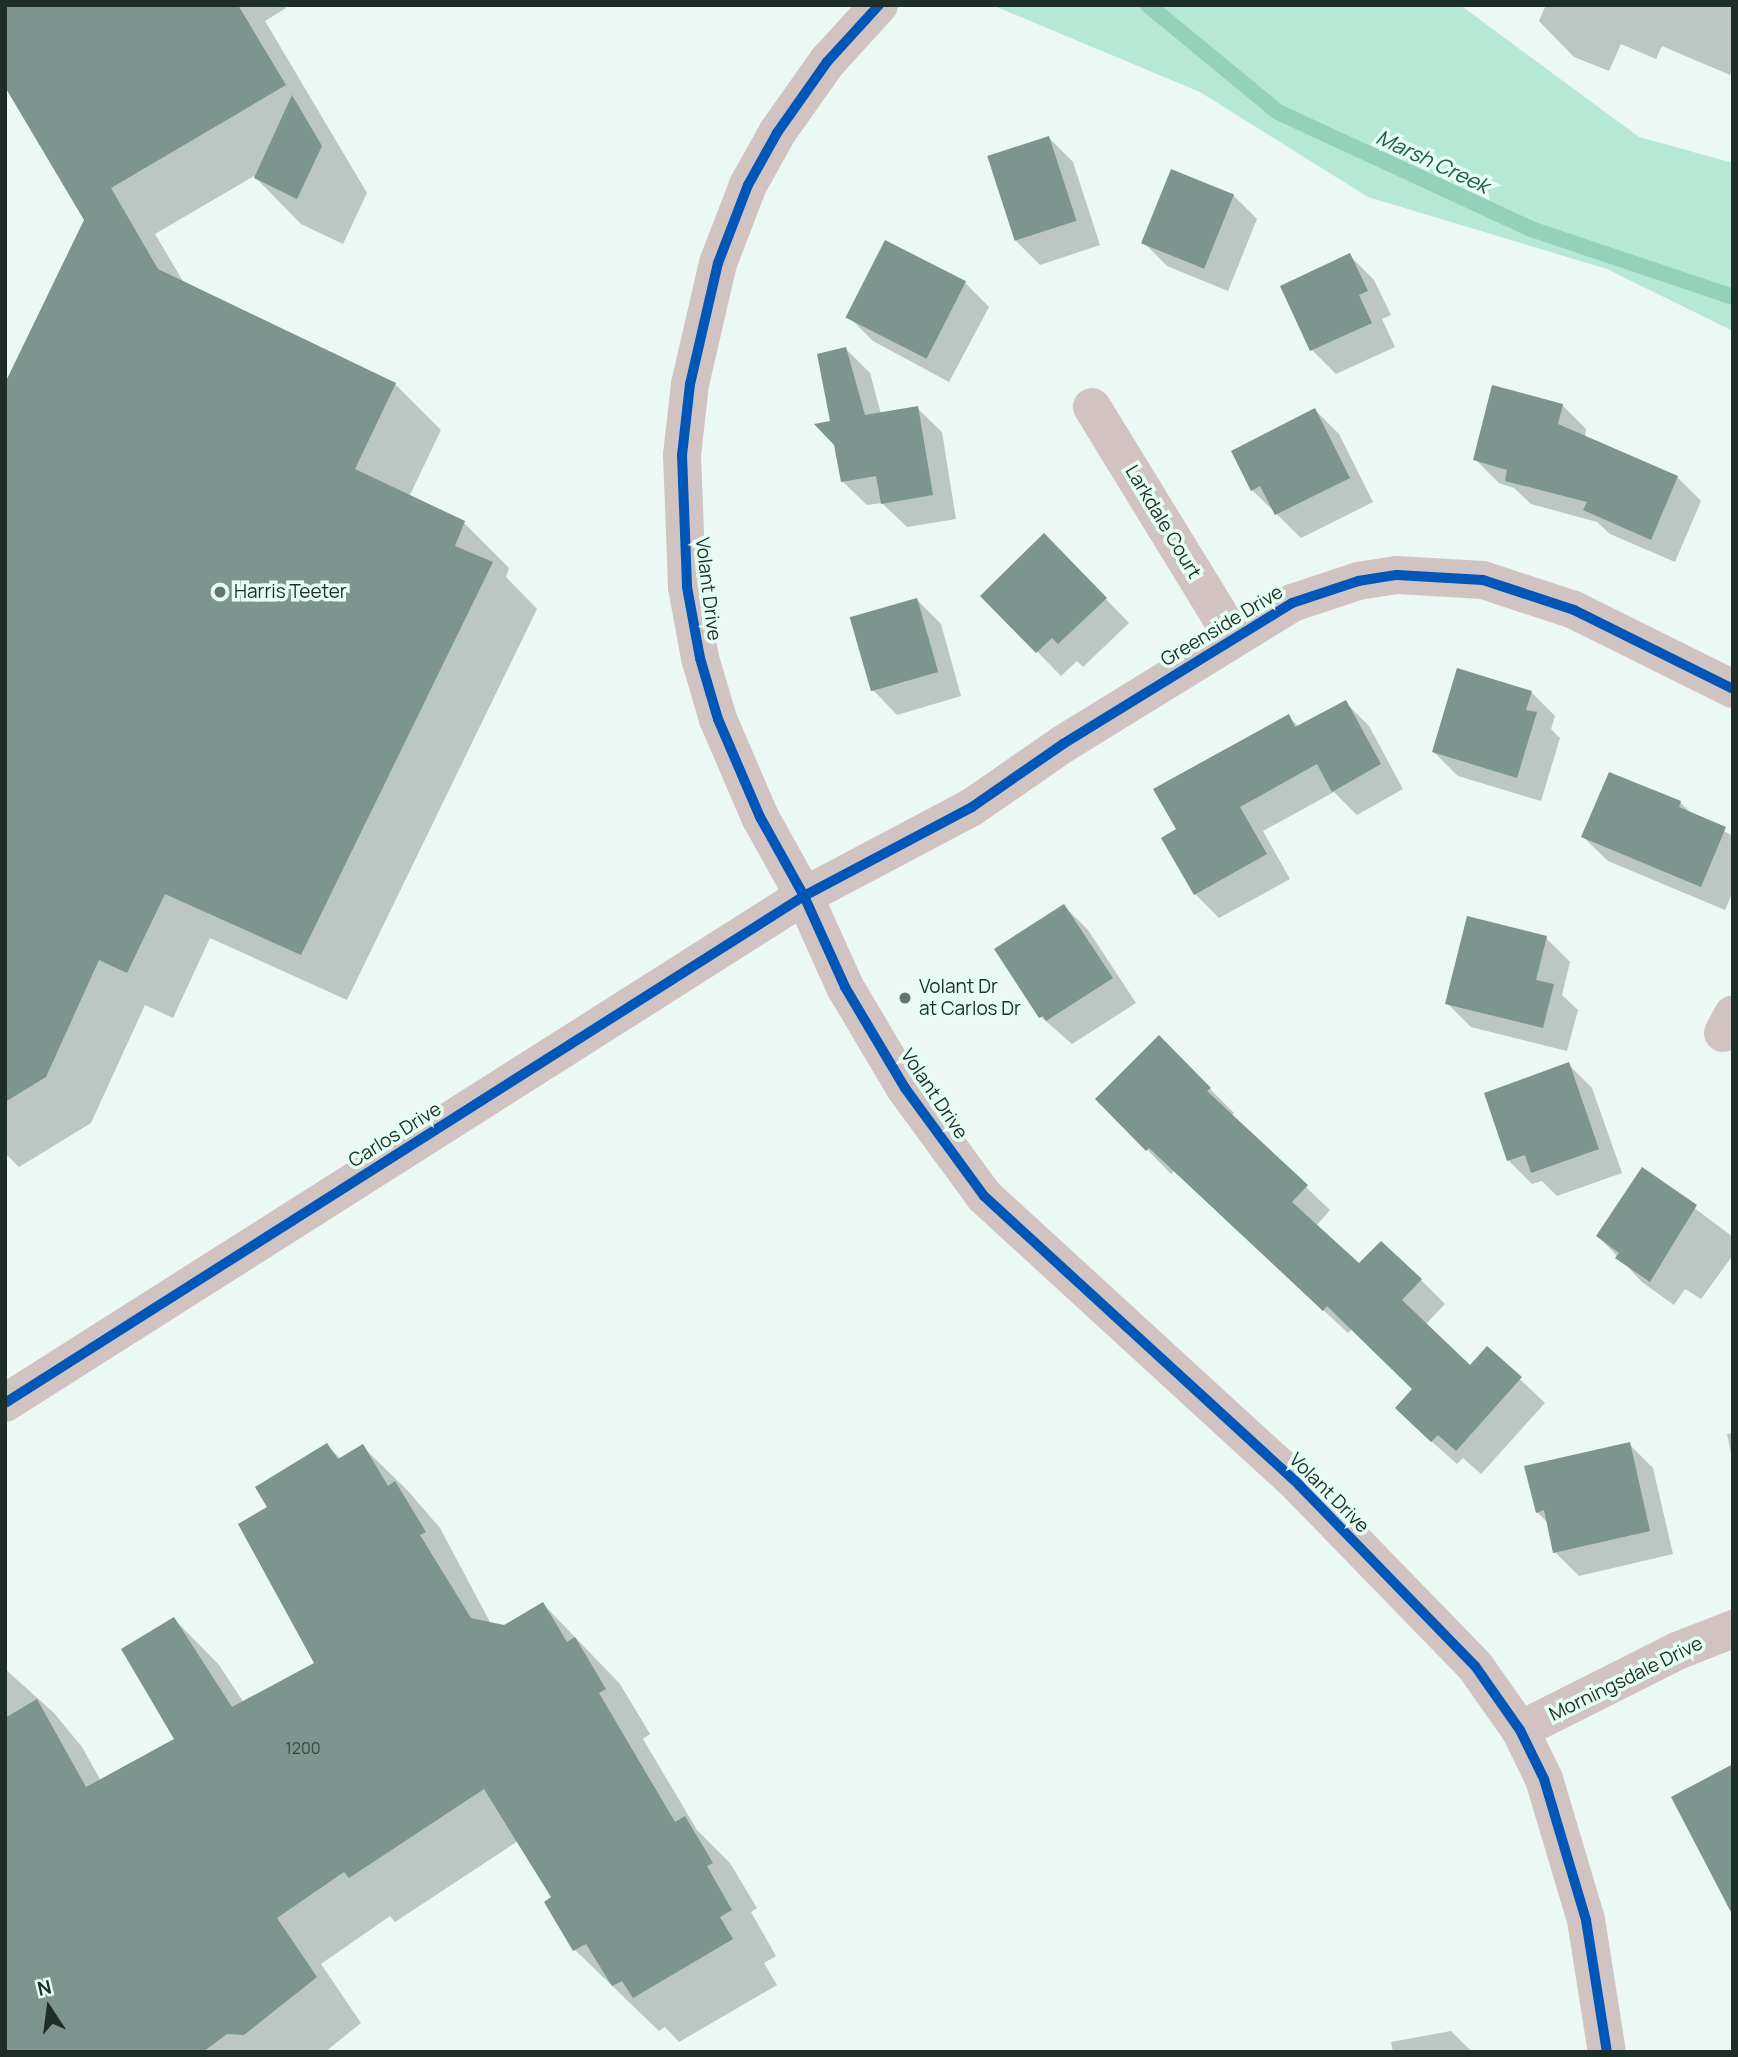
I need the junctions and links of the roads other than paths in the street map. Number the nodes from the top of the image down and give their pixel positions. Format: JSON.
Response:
{"nodes":[{"id":1,"x":879,"y":5,"type":"edge"},
{"id":2,"x":1092,"y":407,"type":"dead end"},
{"id":3,"x":1233,"y":637,"type":"junction"},
{"id":4,"x":1733,"y":689,"type":"edge"},
{"id":5,"x":804,"y":897,"type":"junction"},
{"id":6,"x":5,"y":1403,"type":"edge"},
{"id":7,"x":1733,"y":1629,"type":"edge"},
{"id":8,"x":1520,"y":1730,"type":"junction"},
{"id":9,"x":1607,"y":2052,"type":"edge"}],
"edges":[{"from":1,"to":5,"type":"street","name":"Volant Drive"},
{"from":2,"to":3,"type":"street","name":"Larkdale Court"},
{"from":3,"to":4,"type":"street","name":"Greenside Drive"},
{"from":3,"to":5,"type":"street","name":"Greenside Drive"},
{"from":5,"to":6,"type":"street","name":"Carlos Drive"},
{"from":5,"to":8,"type":"street","name":"Volant Drive"},
{"from":7,"to":8,"type":"street","name":"Morningsdale Drive"},
{"from":8,"to":9,"type":"street","name":"Volant Drive"}]}
